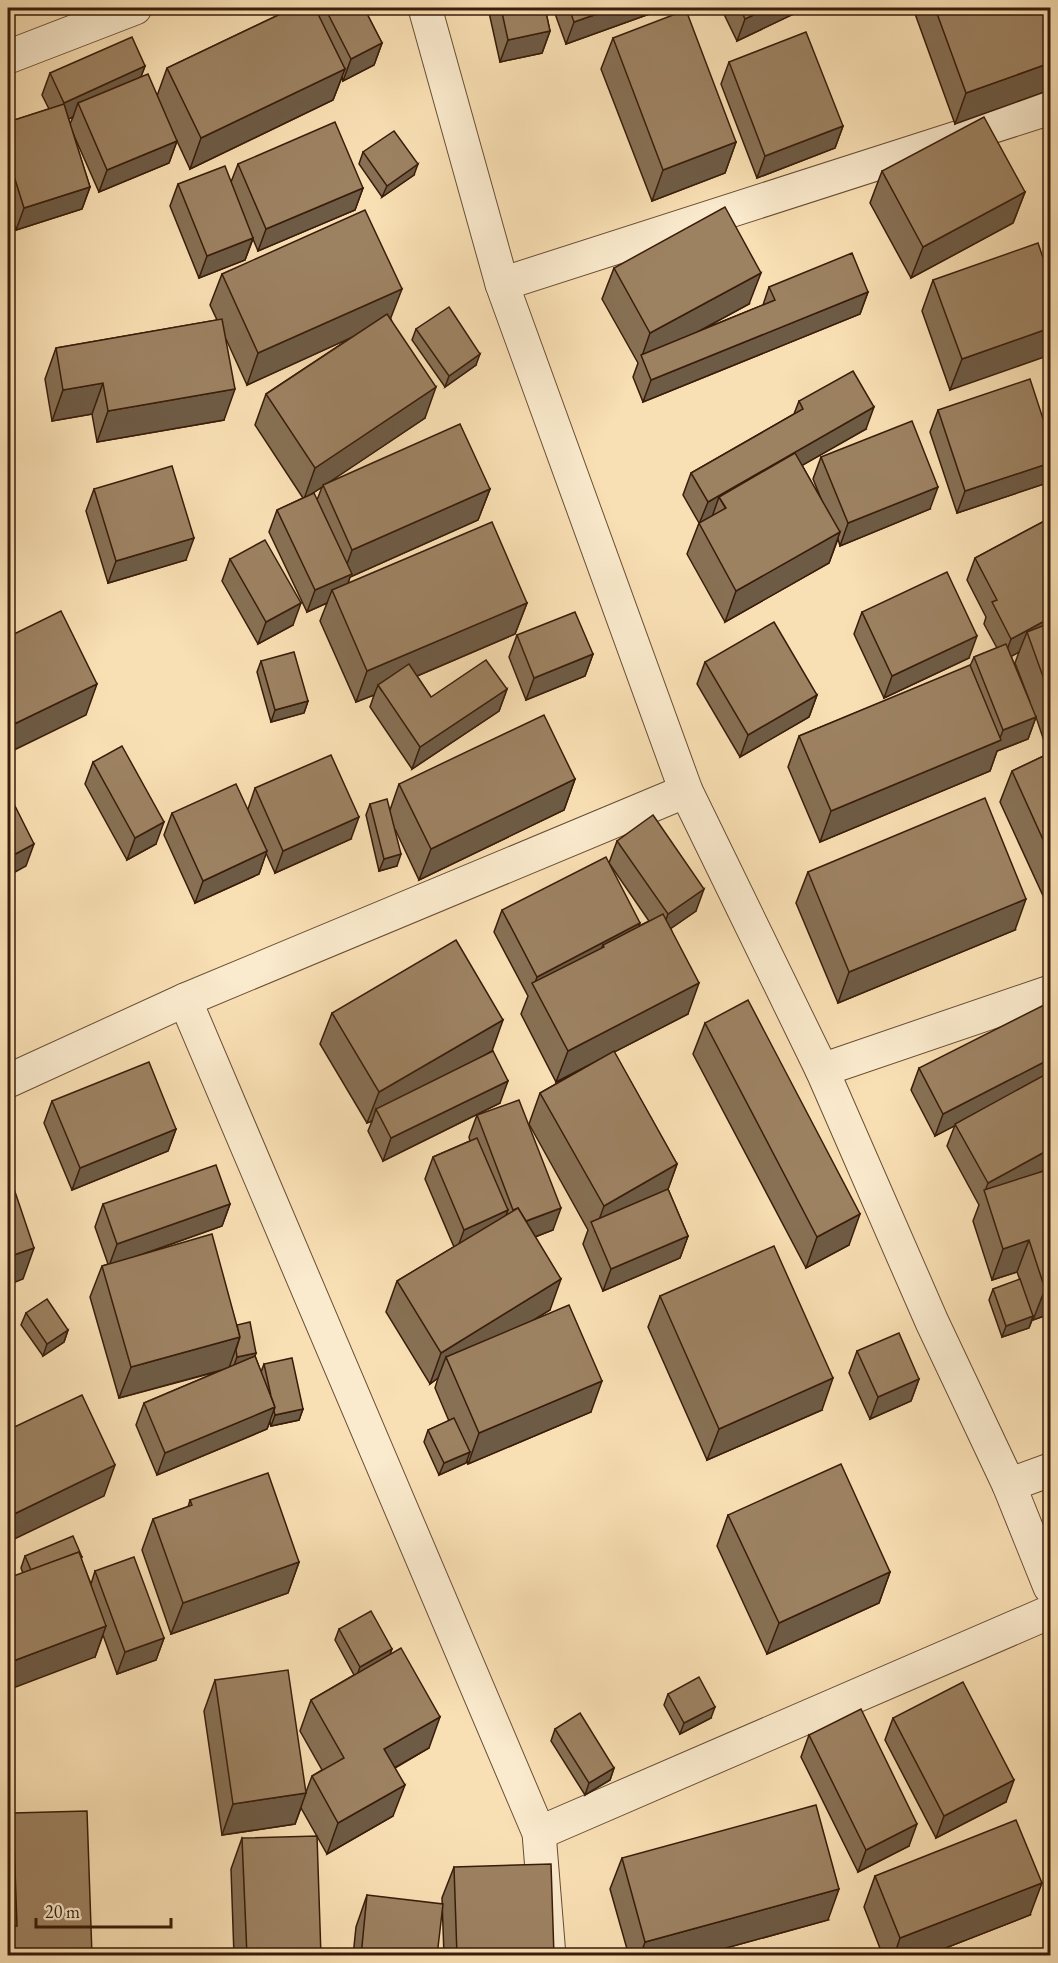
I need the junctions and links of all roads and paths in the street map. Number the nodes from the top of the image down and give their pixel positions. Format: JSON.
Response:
{"nodes":[{"id":1,"x":135,"y":8,"type":"edge"},
{"id":2,"x":424,"y":8,"type":"edge"},
{"id":3,"x":8,"y":57,"type":"edge"},
{"id":4,"x":1050,"y":108,"type":"edge"},
{"id":5,"x":502,"y":284,"type":"junction"},
{"id":6,"x":686,"y":791,"type":"junction"},
{"id":7,"x":1050,"y":992,"type":"edge"},
{"id":8,"x":185,"y":1000,"type":"junction"},
{"id":9,"x":822,"y":1070,"type":"junction"},
{"id":10,"x":8,"y":1081,"type":"edge"},
{"id":11,"x":1050,"y":1470,"type":"edge"},
{"id":12,"x":1009,"y":1485,"type":"junction"},
{"id":13,"x":1050,"y":1587,"type":"edge"},
{"id":14,"x":1050,"y":1612,"type":"edge"},
{"id":15,"x":539,"y":1833,"type":"junction"},
{"id":16,"x":549,"y":1956,"type":"edge"}],
"edges":[{"from":1,"to":3,"type":"street"},
{"from":2,"to":5,"type":"street"},
{"from":4,"to":5,"type":"street"},
{"from":5,"to":6,"type":"street"},
{"from":6,"to":8,"type":"street"},
{"from":6,"to":9,"type":"street"},
{"from":7,"to":9,"type":"street"},
{"from":8,"to":10,"type":"street"},
{"from":8,"to":15,"type":"street"},
{"from":9,"to":12,"type":"street"},
{"from":11,"to":12,"type":"street"},
{"from":12,"to":13,"type":"street"},
{"from":14,"to":15,"type":"street"},
{"from":15,"to":16,"type":"street"}]}
